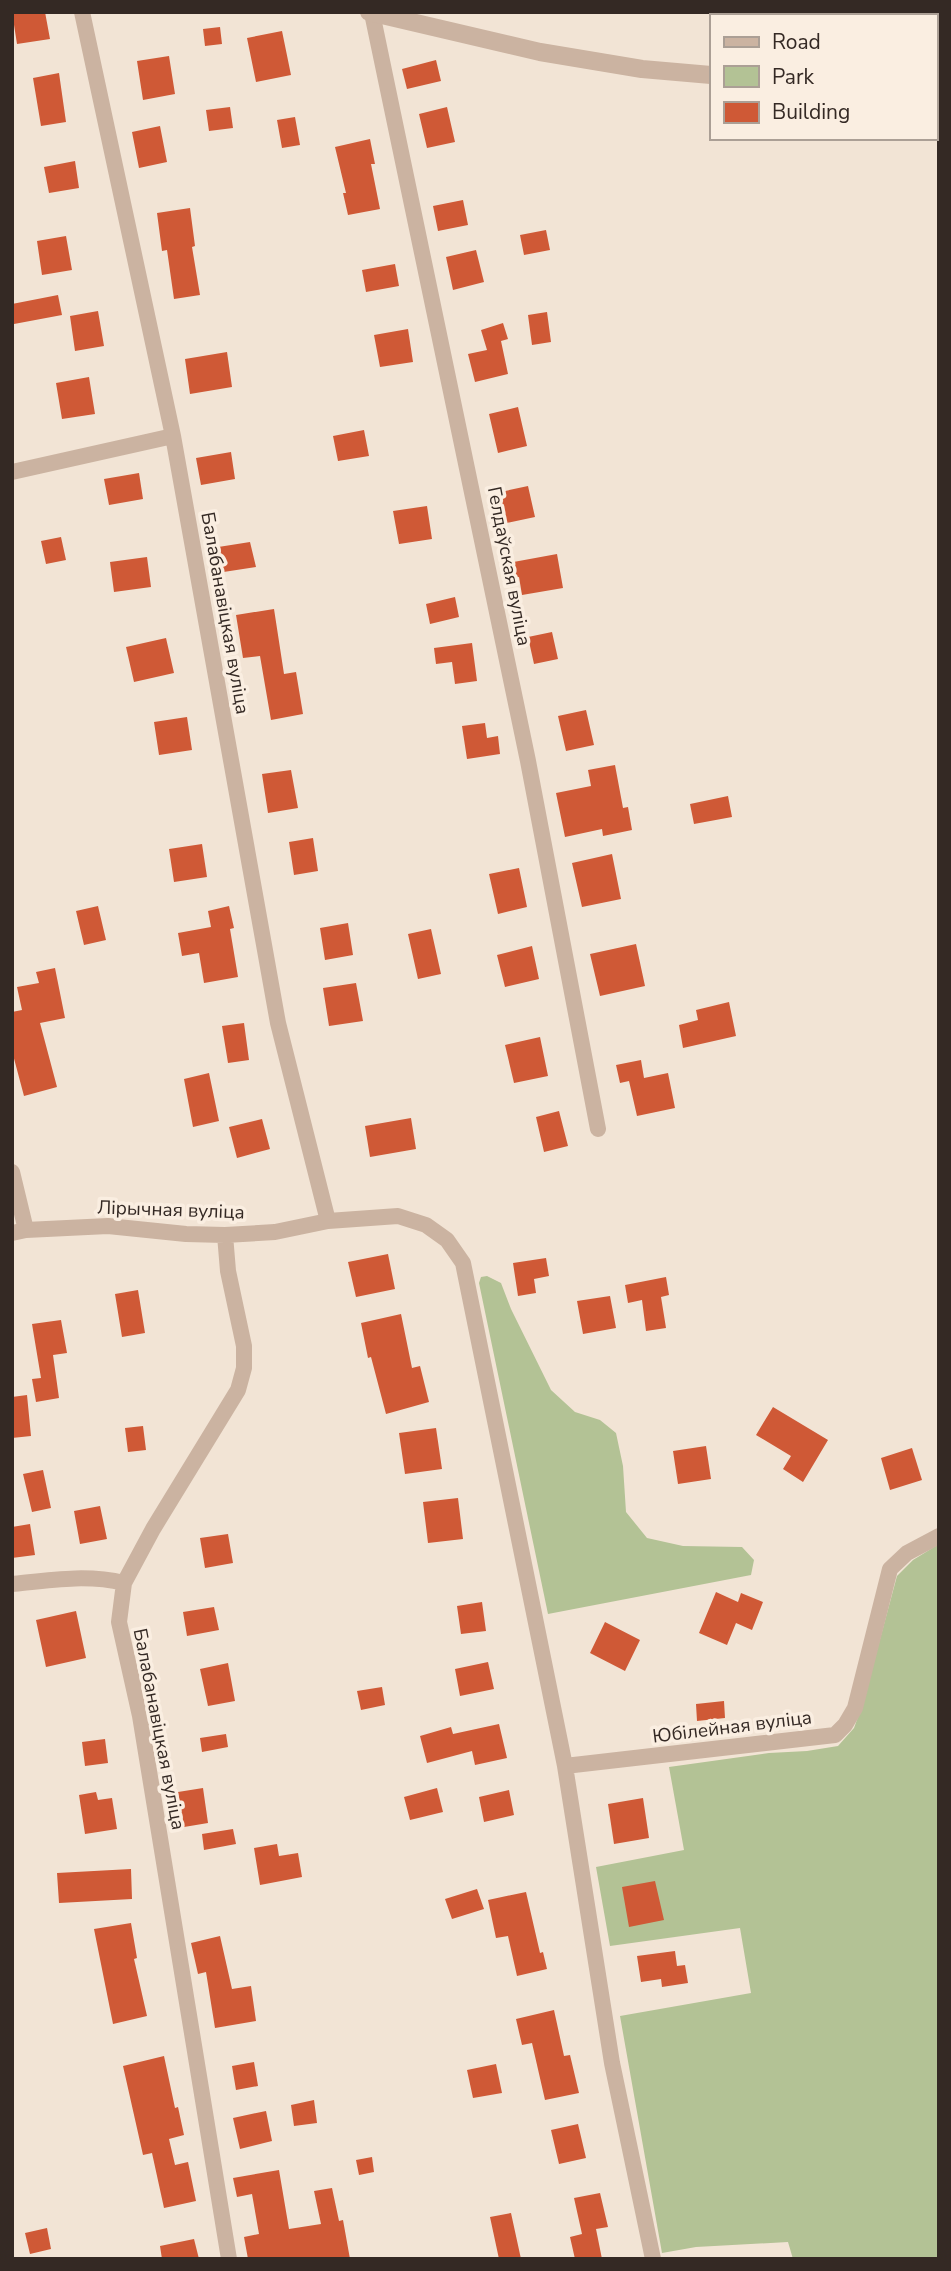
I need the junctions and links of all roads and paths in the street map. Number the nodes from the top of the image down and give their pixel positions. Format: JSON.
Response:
{"nodes":[{"id":1,"x":82,"y":12,"type":"edge"},
{"id":2,"x":371,"y":13,"type":"edge"},
{"id":3,"x":710,"y":75,"type":"edge"},
{"id":4,"x":173,"y":436,"type":"junction"},
{"id":5,"x":12,"y":472,"type":"edge"},
{"id":6,"x":598,"y":1129,"type":"dead end"},
{"id":7,"x":12,"y":1172,"type":"edge"},
{"id":8,"x":328,"y":1221,"type":"junction"},
{"id":9,"x":19,"y":1231,"type":"edge"},
{"id":10,"x":225,"y":1235,"type":"junction"},
{"id":11,"x":939,"y":1536,"type":"edge"},
{"id":12,"x":124,"y":1583,"type":"junction"},
{"id":13,"x":12,"y":1584,"type":"edge"},
{"id":14,"x":565,"y":1766,"type":"junction"},
{"id":15,"x":229,"y":2259,"type":"edge"},
{"id":16,"x":653,"y":2259,"type":"edge"}],
"edges":[{"from":1,"to":4,"type":"street","name":"Балабанавіцкая вуліца"},
{"from":2,"to":3,"type":"street"},
{"from":2,"to":6,"type":"street","name":"Гелдаўская вуліца"},
{"from":4,"to":5,"type":"street"},
{"from":4,"to":8,"type":"street","name":"Балабанавіцкая вуліца"},
{"from":7,"to":9,"type":"street"},
{"from":8,"to":10,"type":"street","name":"Лірычная вуліца"},
{"from":8,"to":14,"type":"street","name":"Лірычная вуліца"},
{"from":9,"to":10,"type":"street","name":"Лірычная вуліца"},
{"from":10,"to":12,"type":"street","name":"Балабанавіцкая вуліца"},
{"from":11,"to":14,"type":"street","name":"Юбілейная вуліца"},
{"from":12,"to":13,"type":"street"},
{"from":12,"to":15,"type":"street","name":"Балабанавіцкая вуліца"},
{"from":14,"to":16,"type":"street","name":"Лірычная вуліца"}]}
